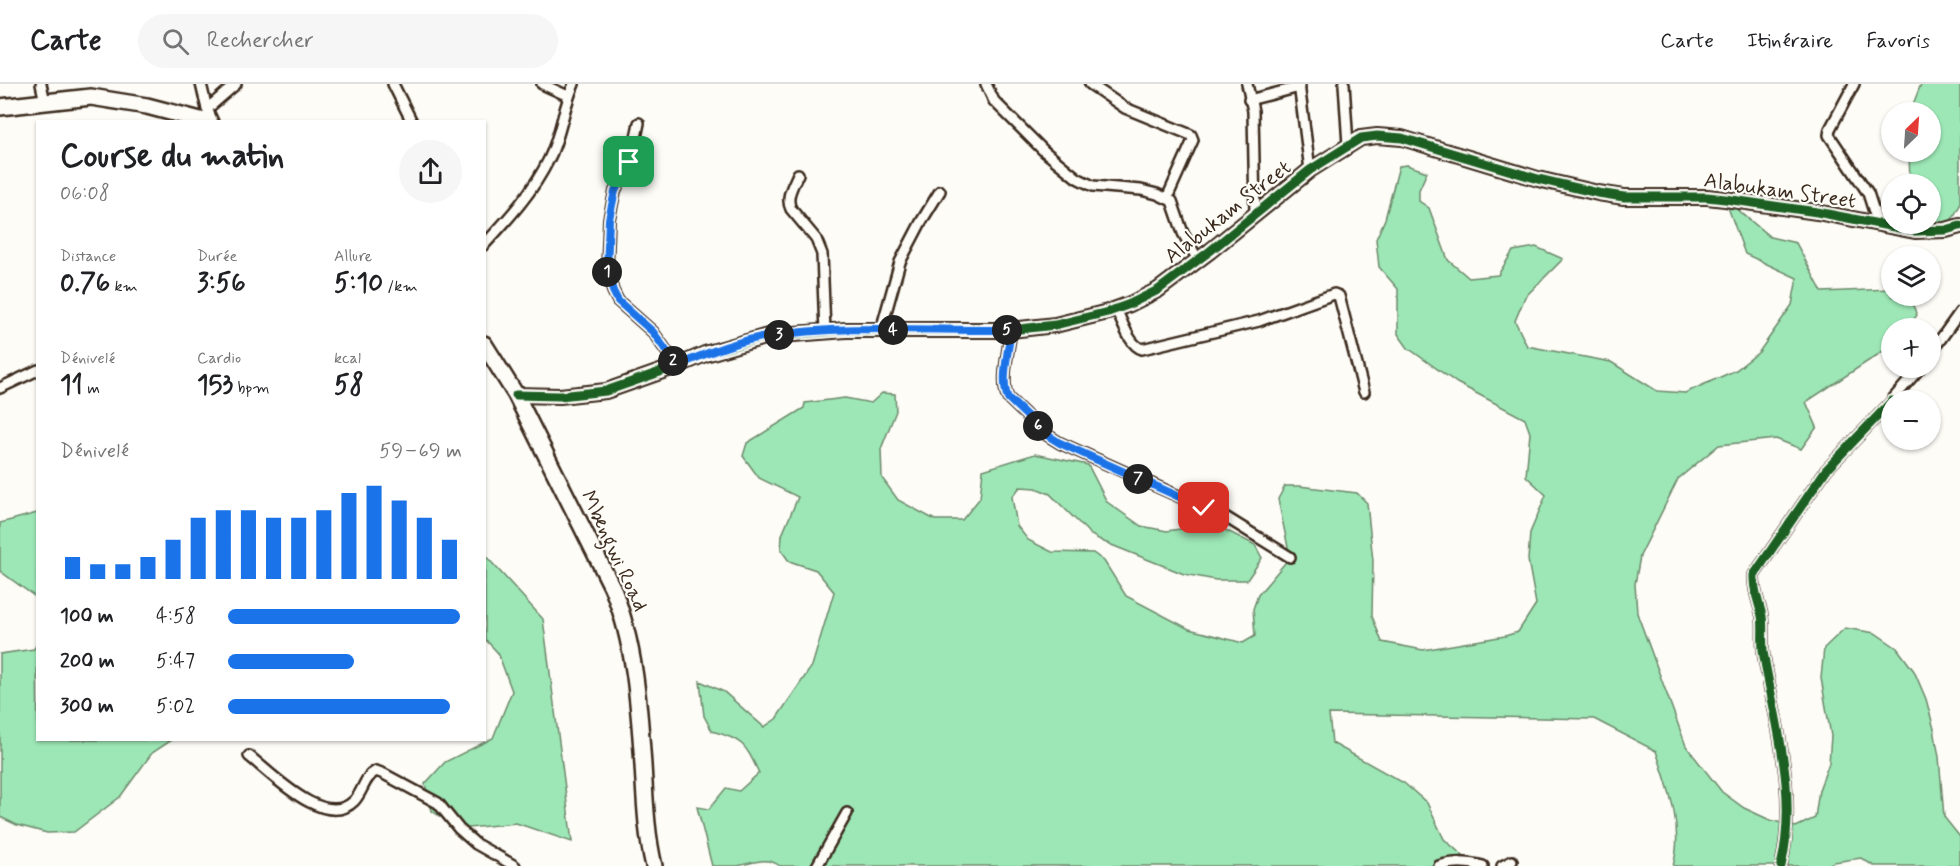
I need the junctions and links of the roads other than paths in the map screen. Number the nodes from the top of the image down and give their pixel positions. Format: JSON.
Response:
{"nodes":[{"id":1,"x":41,"y":84,"type":"edge"},
{"id":2,"x":201,"y":84,"type":"edge"},
{"id":3,"x":236,"y":84,"type":"edge"},
{"id":4,"x":393,"y":84,"type":"edge"},
{"id":5,"x":542,"y":84,"type":"edge"},
{"id":6,"x":574,"y":84,"type":"edge"},
{"id":7,"x":986,"y":84,"type":"edge"},
{"id":8,"x":1089,"y":84,"type":"edge"},
{"id":9,"x":1247,"y":84,"type":"edge"},
{"id":10,"x":1344,"y":84,"type":"edge"},
{"id":11,"x":1854,"y":84,"type":"edge"},
{"id":12,"x":1300,"y":86,"type":"edge"},
{"id":13,"x":568,"y":96,"type":"junction"},
{"id":14,"x":1249,"y":100,"type":"junction"},
{"id":15,"x":45,"y":102,"type":"junction"},
{"id":16,"x":0,"y":107,"type":"edge"},
{"id":17,"x":207,"y":115,"type":"edge"},
{"id":18,"x":411,"y":120,"type":"edge"},
{"id":19,"x":639,"y":123,"type":"dead end"},
{"id":20,"x":1348,"y":145,"type":"junction"},
{"id":21,"x":1310,"y":170,"type":"junction"},
{"id":22,"x":798,"y":174,"type":"dead end"},
{"id":23,"x":940,"y":191,"type":"dead end"},
{"id":24,"x":1167,"y":198,"type":"junction"},
{"id":25,"x":1255,"y":214,"type":"junction"},
{"id":26,"x":1878,"y":224,"type":"junction"},
{"id":27,"x":1960,"y":226,"type":"edge"},
{"id":28,"x":486,"y":243,"type":"edge"},
{"id":29,"x":1198,"y":260,"type":"junction"},
{"id":30,"x":1116,"y":309,"type":"junction"},
{"id":31,"x":1960,"y":312,"type":"edge"},
{"id":32,"x":881,"y":330,"type":"junction"},
{"id":33,"x":1011,"y":330,"type":"junction"},
{"id":34,"x":825,"y":332,"type":"junction"},
{"id":35,"x":1941,"y":339,"type":"edge"},
{"id":36,"x":486,"y":347,"type":"edge"},
{"id":37,"x":677,"y":366,"type":"junction"},
{"id":38,"x":36,"y":371,"type":"edge"},
{"id":39,"x":1912,"y":378,"type":"edge"},
{"id":40,"x":0,"y":388,"type":"edge"},
{"id":41,"x":1901,"y":390,"type":"edge"},
{"id":42,"x":1364,"y":392,"type":"dead end"},
{"id":43,"x":516,"y":395,"type":"junction"},
{"id":44,"x":1881,"y":412,"type":"edge"},
{"id":45,"x":1290,"y":557,"type":"dead end"},
{"id":46,"x":249,"y":756,"type":"dead end"},
{"id":47,"x":846,"y":813,"type":"dead end"},
{"id":48,"x":1512,"y":861,"type":"dead end"},
{"id":49,"x":515,"y":866,"type":"edge"},
{"id":50,"x":654,"y":866,"type":"edge"},
{"id":51,"x":817,"y":866,"type":"edge"},
{"id":52,"x":1439,"y":866,"type":"edge"},
{"id":53,"x":1483,"y":866,"type":"edge"},
{"id":54,"x":1502,"y":866,"type":"edge"},
{"id":55,"x":1781,"y":866,"type":"edge"}],
"edges":[{"from":1,"to":15,"type":"street"},
{"from":2,"to":17,"type":"street"},
{"from":3,"to":17,"type":"street"},
{"from":4,"to":18,"type":"street"},
{"from":5,"to":13,"type":"street"},
{"from":6,"to":13,"type":"street"},
{"from":7,"to":24,"type":"street"},
{"from":8,"to":24,"type":"street"},
{"from":9,"to":14,"type":"street"},
{"from":10,"to":20,"type":"street"},
{"from":11,"to":26,"type":"street"},
{"from":12,"to":14,"type":"street"},
{"from":12,"to":21,"type":"street"},
{"from":13,"to":28,"type":"street"},
{"from":14,"to":25,"type":"street"},
{"from":15,"to":16,"type":"main road"},
{"from":15,"to":17,"type":"main road"},
{"from":19,"to":37,"type":"street"},
{"from":20,"to":21,"type":"street","name":"Alabukam Street"},
{"from":20,"to":26,"type":"street","name":"Alabukam Street"},
{"from":21,"to":25,"type":"street","name":"Alabukam Street"},
{"from":22,"to":34,"type":"street"},
{"from":23,"to":32,"type":"street"},
{"from":24,"to":29,"type":"street"},
{"from":25,"to":29,"type":"street","name":"Alabukam Street"},
{"from":26,"to":27,"type":"street","name":"Alabukam Street"},
{"from":29,"to":30,"type":"street","name":"Alabukam Street"},
{"from":30,"to":33,"type":"street","name":"Alabukam Street"},
{"from":30,"to":42,"type":"street"},
{"from":31,"to":35,"type":"street"},
{"from":32,"to":33,"type":"street","name":"Alabukam Street"},
{"from":32,"to":34,"type":"street","name":"Alabukam Street"},
{"from":33,"to":45,"type":"street"},
{"from":34,"to":37,"type":"street","name":"Alabukam Street"},
{"from":36,"to":43,"type":"main road","name":"Mbengwi Road"},
{"from":37,"to":43,"type":"street","name":"Alabukam Street"},
{"from":38,"to":40,"type":"street"},
{"from":39,"to":41,"type":"street"},
{"from":43,"to":50,"type":"main road","name":"Mbengwi Road"},
{"from":44,"to":55,"type":"street"},
{"from":46,"to":49,"type":"street"},
{"from":47,"to":51,"type":"street"},
{"from":48,"to":54,"type":"street"},
{"from":52,"to":53,"type":"street"}]}
